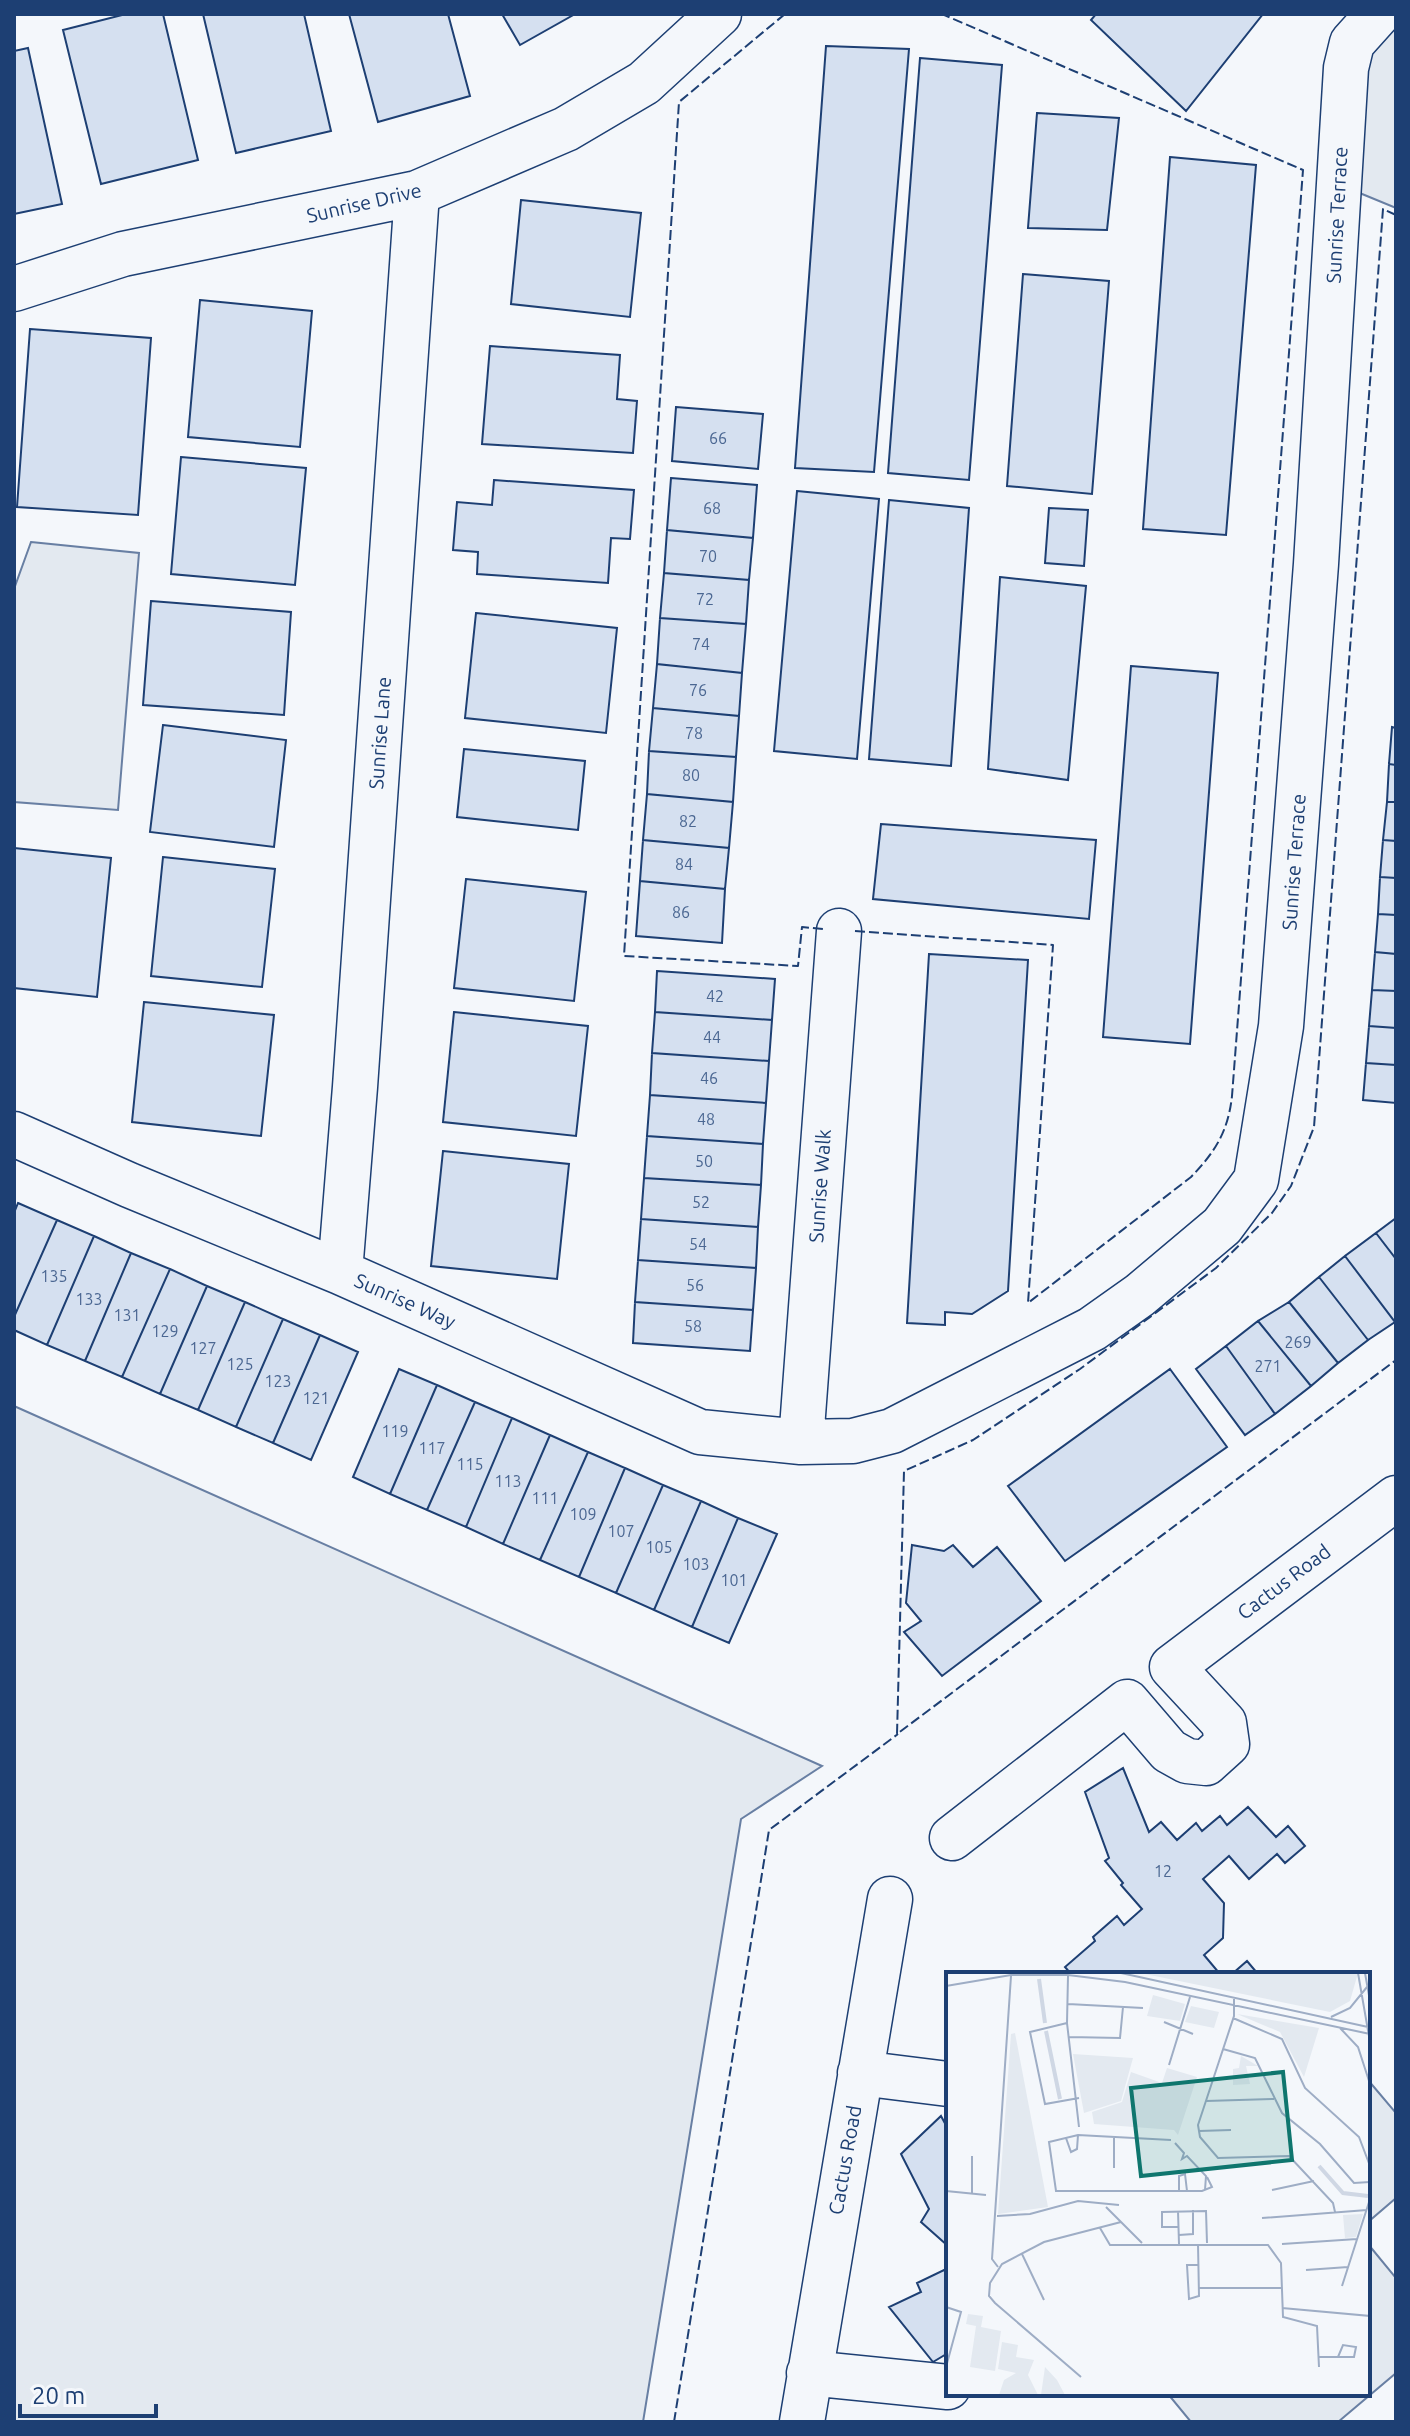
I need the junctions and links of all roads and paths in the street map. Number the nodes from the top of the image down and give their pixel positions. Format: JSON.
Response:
{"nodes":[{"id":1,"x":719,"y":14,"type":"edge"},
{"id":2,"x":1378,"y":14,"type":"edge"},
{"id":3,"x":417,"y":193,"type":"junction"},
{"id":4,"x":14,"y":289,"type":"edge"},
{"id":5,"x":839,"y":931,"type":"dead end"},
{"id":6,"x":14,"y":1134,"type":"edge"},
{"id":7,"x":340,"y":1272,"type":"junction"},
{"id":8,"x":801,"y":1442,"type":"junction"},
{"id":9,"x":1396,"y":1498,"type":"edge"},
{"id":10,"x":952,"y":1838,"type":"dead end"},
{"id":11,"x":890,"y":1899,"type":"dead end"},
{"id":12,"x":860,"y":2073,"type":"junction"},
{"id":13,"x":946,"y":2084,"type":"edge"},
{"id":14,"x":809,"y":2373,"type":"junction"},
{"id":15,"x":946,"y":2387,"type":"edge"},
{"id":16,"x":802,"y":2422,"type":"edge"}],
"edges":[{"from":1,"to":3,"type":"street","name":"Sunrise Drive"},
{"from":2,"to":8,"type":"street","name":"Sunrise Terrace"},
{"from":3,"to":4,"type":"street","name":"Sunrise Drive"},
{"from":3,"to":7,"type":"street","name":"Sunrise Lane"},
{"from":5,"to":8,"type":"street","name":"Sunrise Walk"},
{"from":6,"to":7,"type":"street","name":"Sunrise Way"},
{"from":7,"to":8,"type":"street","name":"Sunrise Way"},
{"from":9,"to":10,"type":"street","name":"Cactus Road"},
{"from":11,"to":12,"type":"street","name":"Cactus Road"},
{"from":12,"to":13,"type":"street"},
{"from":12,"to":14,"type":"street","name":"Cactus Road"},
{"from":14,"to":15,"type":"street"},
{"from":14,"to":16,"type":"street","name":"Cactus Road"}]}
